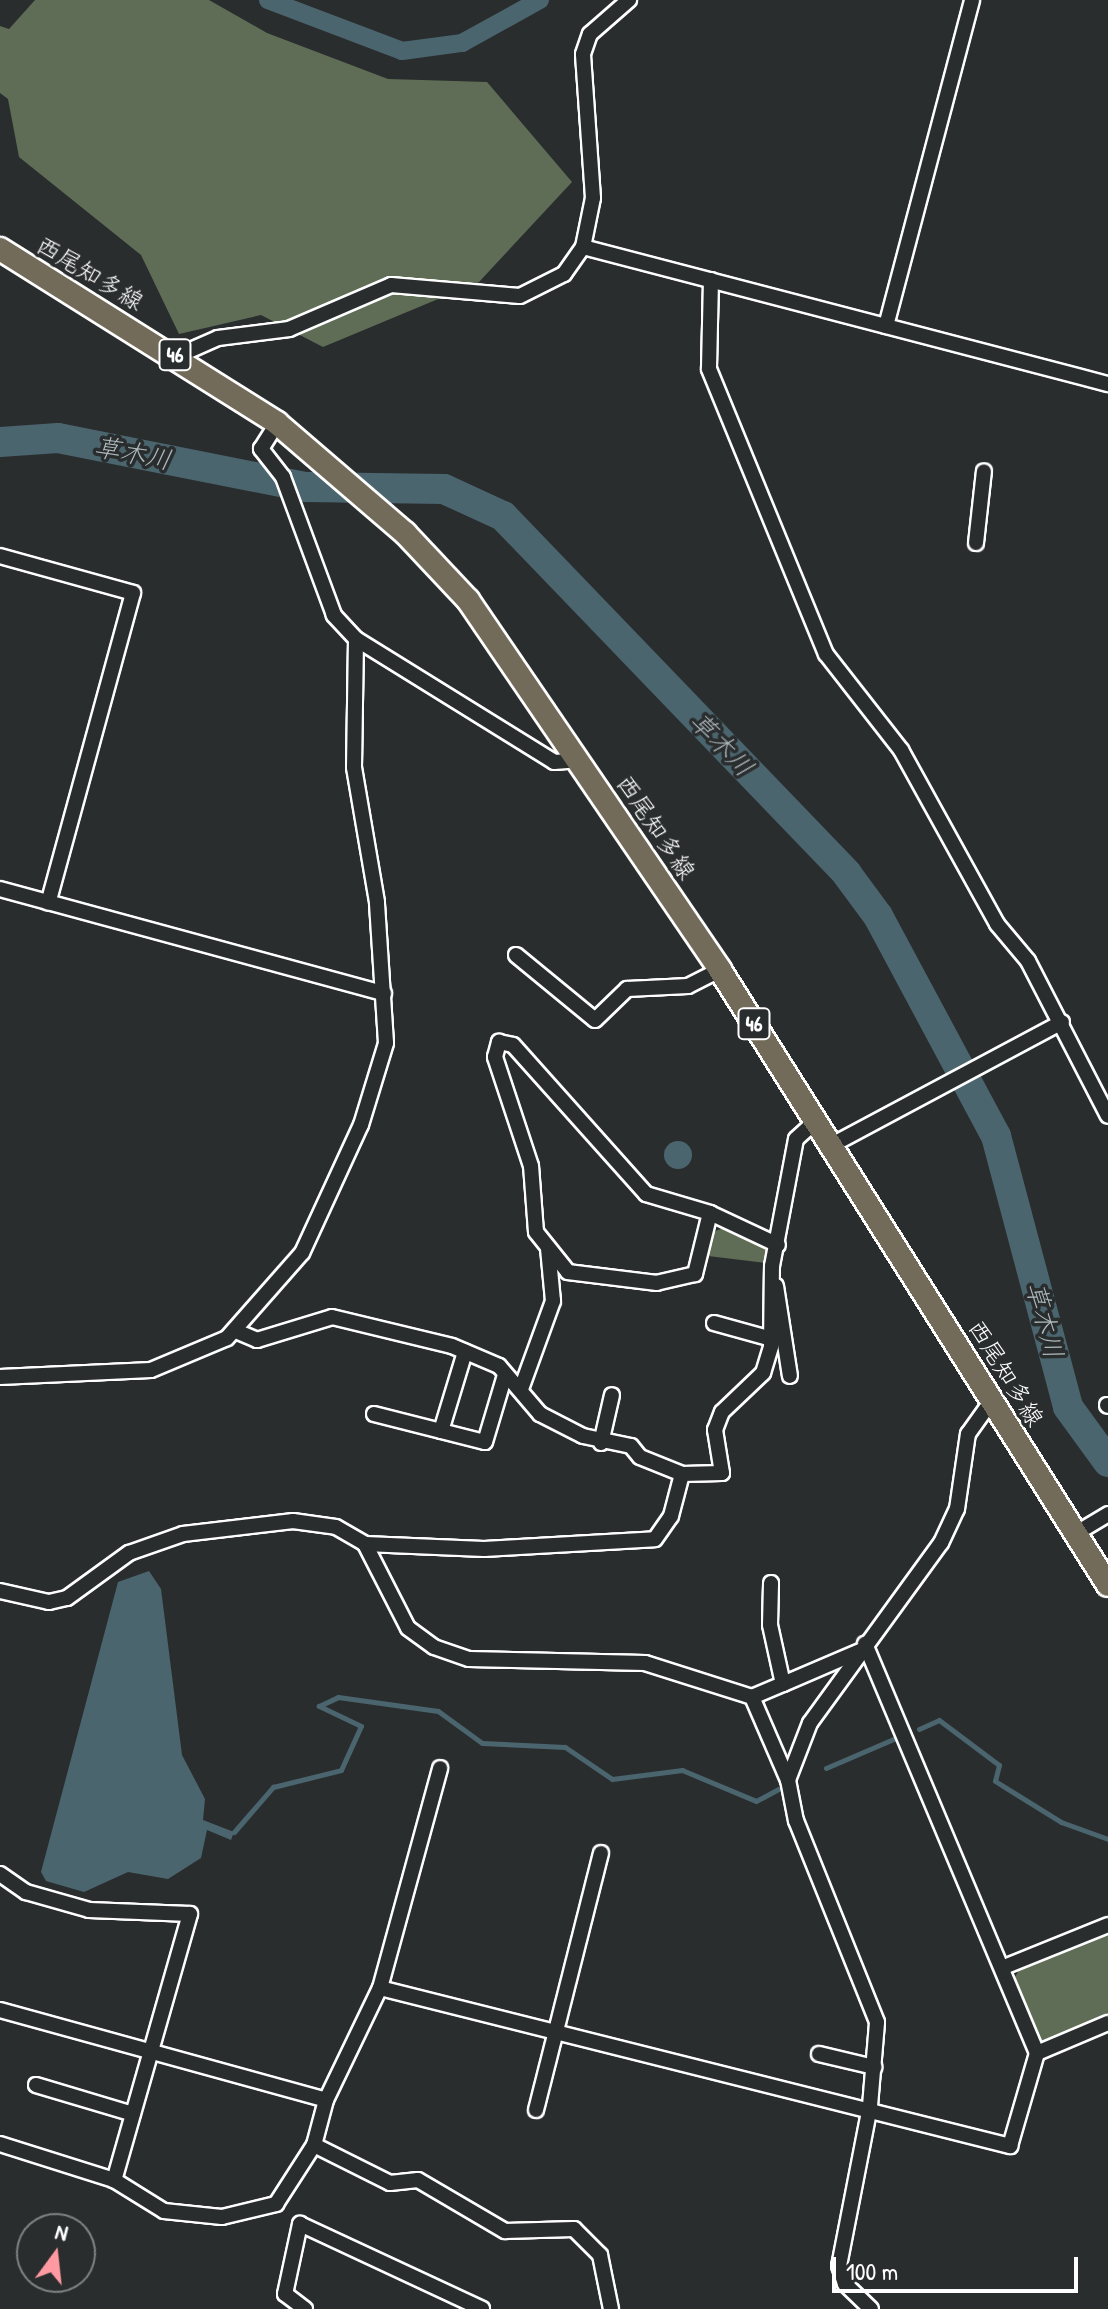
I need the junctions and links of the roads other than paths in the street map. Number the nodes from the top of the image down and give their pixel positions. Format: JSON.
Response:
{"nodes":[{"id":1,"x":629,"y":0,"type":"edge"},
{"id":2,"x":972,"y":0,"type":"edge"},
{"id":3,"x":583,"y":247,"type":"junction"},
{"id":4,"x":0,"y":249,"type":"edge"},
{"id":5,"x":711,"y":280,"type":"junction"},
{"id":6,"x":886,"y":326,"type":"junction"},
{"id":7,"x":177,"y":356,"type":"junction"},
{"id":8,"x":1108,"y":384,"type":"edge"},
{"id":9,"x":277,"y":423,"type":"junction"},
{"id":10,"x":984,"y":471,"type":"dead end"},
{"id":11,"x":976,"y":543,"type":"dead end"},
{"id":12,"x":0,"y":557,"type":"edge"},
{"id":13,"x":356,"y":639,"type":"junction"},
{"id":14,"x":581,"y":760,"type":"junction"},
{"id":15,"x":0,"y":889,"type":"edge"},
{"id":16,"x":48,"y":903,"type":"junction"},
{"id":17,"x":516,"y":955,"type":"dead end"},
{"id":18,"x":720,"y":970,"type":"junction"},
{"id":19,"x":384,"y":993,"type":"junction"},
{"id":20,"x":1062,"y":1022,"type":"junction"},
{"id":21,"x":1108,"y":1116,"type":"edge"},
{"id":22,"x":815,"y":1122,"type":"junction"},
{"id":23,"x":830,"y":1146,"type":"junction"},
{"id":24,"x":710,"y":1213,"type":"junction"},
{"id":25,"x":778,"y":1245,"type":"junction"},
{"id":26,"x":548,"y":1248,"type":"junction"},
{"id":27,"x":773,"y":1285,"type":"junction"},
{"id":28,"x":714,"y":1323,"type":"dead end"},
{"id":29,"x":236,"y":1331,"type":"junction"},
{"id":30,"x":772,"y":1339,"type":"junction"},
{"id":31,"x":465,"y":1352,"type":"junction"},
{"id":32,"x":505,"y":1375,"type":"junction"},
{"id":33,"x":790,"y":1376,"type":"dead end"},
{"id":34,"x":0,"y":1377,"type":"edge"},
{"id":35,"x":521,"y":1389,"type":"junction"},
{"id":36,"x":612,"y":1395,"type":"dead end"},
{"id":37,"x":993,"y":1399,"type":"junction"},
{"id":38,"x":374,"y":1414,"type":"dead end"},
{"id":39,"x":441,"y":1431,"type":"junction"},
{"id":40,"x":601,"y":1443,"type":"junction"},
{"id":41,"x":682,"y":1474,"type":"junction"},
{"id":42,"x":1108,"y":1514,"type":"edge"},
{"id":43,"x":1075,"y":1534,"type":"junction"},
{"id":44,"x":365,"y":1544,"type":"junction"},
{"id":45,"x":771,"y":1583,"type":"dead end"},
{"id":46,"x":1108,"y":1585,"type":"edge"},
{"id":47,"x":0,"y":1591,"type":"edge"},
{"id":48,"x":863,"y":1648,"type":"junction"},
{"id":49,"x":783,"y":1684,"type":"junction"},
{"id":50,"x":752,"y":1697,"type":"junction"},
{"id":51,"x":440,"y":1768,"type":"dead end"},
{"id":52,"x":788,"y":1780,"type":"junction"},
{"id":53,"x":601,"y":1853,"type":"dead end"},
{"id":54,"x":0,"y":1874,"type":"edge"},
{"id":55,"x":1108,"y":1925,"type":"edge"},
{"id":56,"x":1004,"y":1967,"type":"junction"},
{"id":57,"x":380,"y":1988,"type":"junction"},
{"id":58,"x":0,"y":2010,"type":"edge"},
{"id":59,"x":1108,"y":2023,"type":"edge"},
{"id":60,"x":554,"y":2031,"type":"junction"},
{"id":61,"x":151,"y":2052,"type":"junction"},
{"id":62,"x":1037,"y":2053,"type":"junction"},
{"id":63,"x":819,"y":2054,"type":"dead end"},
{"id":64,"x":874,"y":2067,"type":"junction"},
{"id":65,"x":36,"y":2085,"type":"dead end"},
{"id":66,"x":326,"y":2100,"type":"junction"},
{"id":67,"x":870,"y":2106,"type":"junction"},
{"id":68,"x":536,"y":2110,"type":"dead end"},
{"id":69,"x":133,"y":2114,"type":"junction"},
{"id":70,"x":0,"y":2144,"type":"edge"},
{"id":71,"x":314,"y":2145,"type":"junction"},
{"id":72,"x":114,"y":2180,"type":"junction"},
{"id":73,"x":305,"y":2309,"type":"edge"},
{"id":74,"x":482,"y":2309,"type":"edge"},
{"id":75,"x":611,"y":2309,"type":"edge"},
{"id":76,"x":871,"y":2309,"type":"edge"}],
"edges":[{"from":1,"to":3,"type":"street"},
{"from":2,"to":6,"type":"street"},
{"from":3,"to":5,"type":"street"},
{"from":3,"to":7,"type":"street"},
{"from":4,"to":7,"type":"main road","name":"西尾知多線","number":"46"},
{"from":5,"to":6,"type":"street"},
{"from":5,"to":20,"type":"street"},
{"from":6,"to":8,"type":"street"},
{"from":7,"to":9,"type":"main road","name":"西尾知多線","number":"46"},
{"from":9,"to":13,"type":"street"},
{"from":9,"to":14,"type":"main road","name":"西尾知多線","number":"46"},
{"from":10,"to":11,"type":"street"},
{"from":12,"to":16,"type":"street"},
{"from":13,"to":14,"type":"street"},
{"from":13,"to":19,"type":"street"},
{"from":14,"to":18,"type":"main road","name":"西尾知多線","number":"46"},
{"from":15,"to":16,"type":"street"},
{"from":16,"to":19,"type":"street"},
{"from":17,"to":18,"type":"street"},
{"from":18,"to":22,"type":"main road","name":"西尾知多線","number":"46"},
{"from":19,"to":29,"type":"street"},
{"from":20,"to":21,"type":"street"},
{"from":20,"to":23,"type":"street"},
{"from":22,"to":23,"type":"main road","name":"西尾知多線","number":"46"},
{"from":22,"to":25,"type":"street"},
{"from":23,"to":37,"type":"main road","name":"西尾知多線","number":"46"},
{"from":24,"to":25,"type":"street"},
{"from":24,"to":26,"type":"street"},
{"from":24,"to":26,"type":"street"},
{"from":25,"to":27,"type":"street"},
{"from":26,"to":35,"type":"street"},
{"from":27,"to":30,"type":"street"},
{"from":27,"to":33,"type":"street"},
{"from":28,"to":30,"type":"street"},
{"from":29,"to":31,"type":"street"},
{"from":29,"to":34,"type":"street"},
{"from":30,"to":41,"type":"street"},
{"from":31,"to":32,"type":"street"},
{"from":31,"to":39,"type":"street"},
{"from":32,"to":35,"type":"street"},
{"from":32,"to":39,"type":"street"},
{"from":35,"to":40,"type":"street"},
{"from":36,"to":40,"type":"street"},
{"from":37,"to":43,"type":"main road","name":"西尾知多線","number":"46"},
{"from":37,"to":48,"type":"street"},
{"from":38,"to":39,"type":"street"},
{"from":40,"to":41,"type":"street"},
{"from":41,"to":44,"type":"street"},
{"from":42,"to":43,"type":"street"},
{"from":43,"to":46,"type":"main road","name":"西尾知多線","number":"46"},
{"from":44,"to":47,"type":"street"},
{"from":44,"to":50,"type":"street"},
{"from":45,"to":49,"type":"street"},
{"from":48,"to":49,"type":"street"},
{"from":48,"to":52,"type":"street"},
{"from":48,"to":56,"type":"street"},
{"from":49,"to":50,"type":"street"},
{"from":50,"to":52,"type":"street"},
{"from":51,"to":57,"type":"street"},
{"from":52,"to":64,"type":"street"},
{"from":53,"to":60,"type":"street"},
{"from":54,"to":61,"type":"street"},
{"from":55,"to":56,"type":"street"},
{"from":56,"to":62,"type":"street"},
{"from":57,"to":60,"type":"street"},
{"from":57,"to":66,"type":"street"},
{"from":58,"to":61,"type":"street"},
{"from":59,"to":62,"type":"street"},
{"from":60,"to":67,"type":"street"},
{"from":60,"to":68,"type":"street"},
{"from":61,"to":66,"type":"street"},
{"from":61,"to":69,"type":"street"},
{"from":62,"to":67,"type":"street"},
{"from":63,"to":64,"type":"street"},
{"from":64,"to":67,"type":"street"},
{"from":65,"to":69,"type":"street"},
{"from":66,"to":71,"type":"street"},
{"from":67,"to":76,"type":"street"},
{"from":69,"to":72,"type":"street"},
{"from":70,"to":72,"type":"street"},
{"from":71,"to":72,"type":"street"},
{"from":71,"to":75,"type":"street"},
{"from":73,"to":74,"type":"street"}]}
